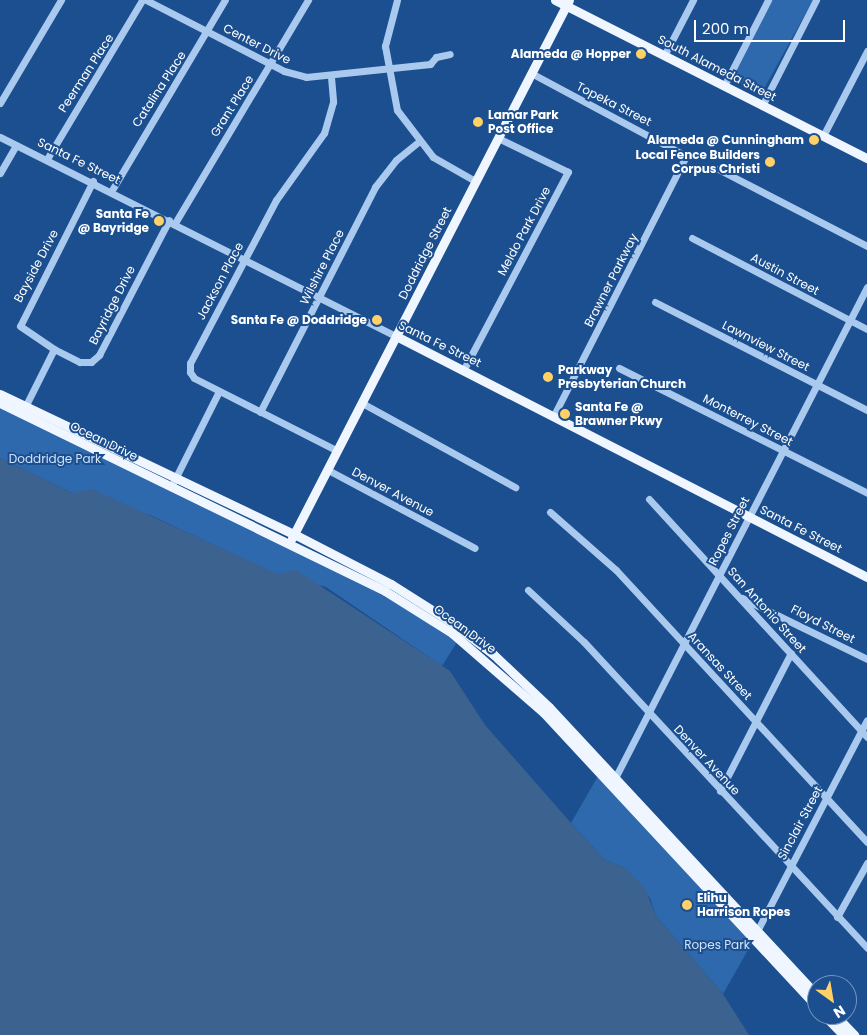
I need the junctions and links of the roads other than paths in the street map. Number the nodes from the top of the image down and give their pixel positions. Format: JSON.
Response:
{"nodes":[{"id":1,"x":61,"y":0,"type":"edge"},
{"id":2,"x":144,"y":0,"type":"edge"},
{"id":3,"x":226,"y":0,"type":"edge"},
{"id":4,"x":308,"y":0,"type":"edge"},
{"id":5,"x":397,"y":0,"type":"edge"},
{"id":6,"x":555,"y":0,"type":"edge"},
{"id":7,"x":693,"y":0,"type":"edge"},
{"id":8,"x":768,"y":0,"type":"edge"},
{"id":9,"x":816,"y":0,"type":"edge"},
{"id":10,"x":568,"y":3,"type":"edge"},
{"id":11,"x":207,"y":31,"type":"junction"},
{"id":12,"x":867,"y":51,"type":"edge"},
{"id":13,"x":450,"y":54,"type":"dead end"},
{"id":14,"x":665,"y":54,"type":"junction"},
{"id":15,"x":270,"y":63,"type":"junction"},
{"id":16,"x":386,"y":69,"type":"junction"},
{"id":17,"x":531,"y":74,"type":"junction"},
{"id":18,"x":331,"y":77,"type":"junction"},
{"id":19,"x":724,"y":86,"type":"junction"},
{"id":20,"x":0,"y":103,"type":"edge"},
{"id":21,"x":762,"y":106,"type":"junction"},
{"id":22,"x":823,"y":136,"type":"junction"},
{"id":23,"x":0,"y":137,"type":"edge"},
{"id":24,"x":498,"y":138,"type":"junction"},
{"id":25,"x":418,"y":142,"type":"junction"},
{"id":26,"x":16,"y":144,"type":"junction"},
{"id":27,"x":686,"y":156,"type":"joint"},
{"id":28,"x":867,"y":158,"type":"edge"},
{"id":29,"x":47,"y":159,"type":"junction"},
{"id":30,"x":718,"y":169,"type":"dead end"},
{"id":31,"x":0,"y":173,"type":"edge"},
{"id":32,"x":93,"y":181,"type":"junction"},
{"id":33,"x":475,"y":181,"type":"junction"},
{"id":34,"x":112,"y":190,"type":"junction"},
{"id":35,"x":172,"y":221,"type":"junction"},
{"id":36,"x":692,"y":238,"type":"dead end"},
{"id":37,"x":867,"y":246,"type":"edge"},
{"id":38,"x":245,"y":258,"type":"junction"},
{"id":39,"x":867,"y":287,"type":"edge"},
{"id":40,"x":320,"y":296,"type":"junction"},
{"id":41,"x":655,"y":302,"type":"dead end"},
{"id":42,"x":850,"y":321,"type":"junction"},
{"id":43,"x":867,"y":329,"type":"edge"},
{"id":44,"x":396,"y":336,"type":"junction"},
{"id":45,"x":54,"y":349,"type":"junction"},
{"id":46,"x":619,"y":368,"type":"dead end"},
{"id":47,"x":464,"y":369,"type":"junction"},
{"id":48,"x":816,"y":384,"type":"junction"},
{"id":49,"x":219,"y":391,"type":"junction"},
{"id":50,"x":0,"y":394,"type":"edge"},
{"id":51,"x":0,"y":403,"type":"edge"},
{"id":52,"x":362,"y":403,"type":"junction"},
{"id":53,"x":23,"y":410,"type":"junction"},
{"id":54,"x":867,"y":410,"type":"edge"},
{"id":55,"x":260,"y":412,"type":"junction"},
{"id":56,"x":554,"y":415,"type":"junction"},
{"id":57,"x":95,"y":445,"type":"junction"},
{"id":58,"x":783,"y":450,"type":"junction"},
{"id":59,"x":338,"y":451,"type":"junction"},
{"id":60,"x":134,"y":458,"type":"junction"},
{"id":61,"x":130,"y":467,"type":"junction"},
{"id":62,"x":328,"y":470,"type":"junction"},
{"id":63,"x":176,"y":478,"type":"junction"},
{"id":64,"x":171,"y":487,"type":"junction"},
{"id":65,"x":515,"y":488,"type":"dead end"},
{"id":66,"x":867,"y":493,"type":"edge"},
{"id":67,"x":649,"y":500,"type":"dead end"},
{"id":68,"x":550,"y":512,"type":"dead end"},
{"id":69,"x":750,"y":516,"type":"junction"},
{"id":70,"x":294,"y":534,"type":"junction"},
{"id":71,"x":289,"y":544,"type":"junction"},
{"id":72,"x":475,"y":548,"type":"dead end"},
{"id":73,"x":719,"y":575,"type":"junction"},
{"id":74,"x":867,"y":577,"type":"edge"},
{"id":75,"x":528,"y":590,"type":"dead end"},
{"id":76,"x":740,"y":597,"type":"junction"},
{"id":77,"x":427,"y":612,"type":"junction"},
{"id":78,"x":685,"y":644,"type":"junction"},
{"id":79,"x":791,"y":653,"type":"junction"},
{"id":80,"x":867,"y":659,"type":"edge"},
{"id":81,"x":648,"y":713,"type":"junction"},
{"id":82,"x":755,"y":720,"type":"junction"},
{"id":83,"x":867,"y":720,"type":"edge"},
{"id":84,"x":864,"y":734,"type":"edge"},
{"id":85,"x":613,"y":781,"type":"junction"},
{"id":86,"x":720,"y":791,"type":"junction"},
{"id":87,"x":826,"y":798,"type":"junction"},
{"id":88,"x":867,"y":842,"type":"edge"},
{"id":89,"x":867,"y":863,"type":"edge"},
{"id":90,"x":790,"y":866,"type":"junction"},
{"id":91,"x":837,"y":917,"type":"junction"},
{"id":92,"x":755,"y":934,"type":"junction"},
{"id":93,"x":867,"y":948,"type":"edge"},
{"id":94,"x":788,"y":970,"type":"junction"},
{"id":95,"x":807,"y":986,"type":"edge"},
{"id":96,"x":807,"y":994,"type":"edge"},
{"id":97,"x":844,"y":1032,"type":"edge"},
{"id":98,"x":854,"y":1035,"type":"edge"}],
"edges":[{"from":1,"to":20,"type":"street"},
{"from":2,"to":11,"type":"street","name":"Center Drive"},
{"from":2,"to":29,"type":"street","name":"Peerman Place"},
{"from":3,"to":11,"type":"street","name":"Catalina Place"},
{"from":4,"to":15,"type":"street","name":"Grant Place"},
{"from":5,"to":16,"type":"street"},
{"from":6,"to":10,"type":"main road","name":"South Alameda Street"},
{"from":7,"to":14,"type":"street"},
{"from":8,"to":19,"type":"street"},
{"from":9,"to":21,"type":"street"},
{"from":10,"to":14,"type":"main road","name":"South Alameda Street"},
{"from":10,"to":17,"type":"main road","name":"Doddridge Street"},
{"from":11,"to":15,"type":"street","name":"Center Drive"},
{"from":11,"to":34,"type":"street","name":"Catalina Place"},
{"from":12,"to":22,"type":"street"},
{"from":13,"to":16,"type":"street","name":"Center Drive"},
{"from":14,"to":19,"type":"main road","name":"South Alameda Street"},
{"from":15,"to":18,"type":"street","name":"Center Drive"},
{"from":15,"to":35,"type":"street","name":"Grant Place"},
{"from":16,"to":18,"type":"street","name":"Center Drive"},
{"from":16,"to":25,"type":"street"},
{"from":17,"to":24,"type":"main road","name":"Doddridge Street"},
{"from":17,"to":27,"type":"street","name":"Topeka Street"},
{"from":18,"to":38,"type":"street","name":"Jackson Place"},
{"from":19,"to":21,"type":"main road","name":"South Alameda Street"},
{"from":21,"to":22,"type":"main road","name":"South Alameda Street"},
{"from":22,"to":28,"type":"main road","name":"South Alameda Street"},
{"from":23,"to":26,"type":"street","name":"Santa Fe Street"},
{"from":24,"to":33,"type":"main road","name":"Doddridge Street"},
{"from":24,"to":47,"type":"street","name":"Meldo Park Drive"},
{"from":25,"to":33,"type":"street"},
{"from":25,"to":40,"type":"street","name":"Wilshire Place"},
{"from":26,"to":29,"type":"street","name":"Santa Fe Street"},
{"from":26,"to":31,"type":"street"},
{"from":27,"to":56,"type":"street","name":"Brawner Parkway"},
{"from":29,"to":32,"type":"street","name":"Santa Fe Street"},
{"from":30,"to":37,"type":"street"},
{"from":32,"to":34,"type":"street","name":"Santa Fe Street"},
{"from":32,"to":45,"type":"street","name":"Bayside Drive"},
{"from":33,"to":44,"type":"main road","name":"Doddridge Street"},
{"from":34,"to":35,"type":"street","name":"Santa Fe Street"},
{"from":35,"to":38,"type":"street","name":"Santa Fe Street"},
{"from":35,"to":45,"type":"street","name":"Bayridge Drive"},
{"from":36,"to":42,"type":"street","name":"Austin Street"},
{"from":38,"to":40,"type":"street","name":"Santa Fe Street"},
{"from":38,"to":49,"type":"street","name":"Jackson Place"},
{"from":39,"to":42,"type":"street","name":"Ropes Street"},
{"from":40,"to":44,"type":"street","name":"Santa Fe Street"},
{"from":40,"to":55,"type":"street","name":"Wilshire Place"},
{"from":41,"to":48,"type":"street","name":"Lawnview Street"},
{"from":42,"to":43,"type":"street","name":"Austin Street"},
{"from":42,"to":48,"type":"street","name":"Ropes Street"},
{"from":44,"to":47,"type":"main road","name":"Santa Fe Street"},
{"from":44,"to":52,"type":"main road","name":"Doddridge Street"},
{"from":45,"to":53,"type":"street"},
{"from":46,"to":58,"type":"street","name":"Monterrey Street"},
{"from":47,"to":56,"type":"main road","name":"Santa Fe Street"},
{"from":48,"to":54,"type":"street","name":"Lawnview Street"},
{"from":48,"to":58,"type":"street","name":"Ropes Street"},
{"from":49,"to":55,"type":"street"},
{"from":49,"to":63,"type":"street"},
{"from":50,"to":53,"type":"main road","name":"Ocean Drive"},
{"from":51,"to":53,"type":"main road","name":"Ocean Drive"},
{"from":52,"to":59,"type":"main road","name":"Doddridge Street"},
{"from":52,"to":65,"type":"street"},
{"from":53,"to":57,"type":"main road","name":"Ocean Drive"},
{"from":55,"to":59,"type":"street"},
{"from":56,"to":69,"type":"main road","name":"Santa Fe Street"},
{"from":57,"to":60,"type":"main road","name":"Ocean Drive"},
{"from":57,"to":61,"type":"main road","name":"Ocean Drive"},
{"from":58,"to":66,"type":"street","name":"Monterrey Street"},
{"from":58,"to":69,"type":"street","name":"Ropes Street"},
{"from":59,"to":62,"type":"main road","name":"Doddridge Street"},
{"from":60,"to":61,"type":"main road"},
{"from":60,"to":63,"type":"main road","name":"Ocean Drive"},
{"from":61,"to":64,"type":"main road","name":"Ocean Drive"},
{"from":62,"to":70,"type":"main road","name":"Doddridge Street"},
{"from":62,"to":72,"type":"street","name":"Denver Avenue"},
{"from":63,"to":64,"type":"street"},
{"from":63,"to":70,"type":"main road","name":"Ocean Drive"},
{"from":64,"to":71,"type":"main road","name":"Ocean Drive"},
{"from":67,"to":73,"type":"street","name":"San Antonio Street"},
{"from":68,"to":78,"type":"street","name":"Aransas Street"},
{"from":69,"to":73,"type":"street","name":"Ropes Street"},
{"from":69,"to":74,"type":"main road","name":"Santa Fe Street"},
{"from":70,"to":71,"type":"main road","name":"Doddridge Street"},
{"from":70,"to":77,"type":"main road","name":"Ocean Drive"},
{"from":71,"to":77,"type":"main road","name":"Ocean Drive"},
{"from":73,"to":76,"type":"street","name":"San Antonio Street"},
{"from":73,"to":78,"type":"street","name":"Ropes Street"},
{"from":75,"to":81,"type":"street","name":"Denver Avenue"},
{"from":76,"to":79,"type":"street","name":"San Antonio Street"},
{"from":76,"to":80,"type":"street","name":"Floyd Street"},
{"from":77,"to":85,"type":"main road","name":"Ocean Drive"},
{"from":78,"to":81,"type":"street","name":"Ropes Street"},
{"from":78,"to":82,"type":"street","name":"Aransas Street"},
{"from":79,"to":82,"type":"street"},
{"from":79,"to":84,"type":"street","name":"San Antonio Street"},
{"from":81,"to":85,"type":"street","name":"Ropes Street"},
{"from":81,"to":86,"type":"street","name":"Denver Avenue"},
{"from":82,"to":86,"type":"street"},
{"from":82,"to":87,"type":"street","name":"Aransas Street"},
{"from":83,"to":84,"type":"street","name":"Sinclair Street"},
{"from":84,"to":87,"type":"street","name":"Sinclair Street"},
{"from":85,"to":92,"type":"main road","name":"Ocean Drive"},
{"from":86,"to":90,"type":"street","name":"Denver Avenue"},
{"from":87,"to":88,"type":"street","name":"Aransas Street"},
{"from":87,"to":90,"type":"street","name":"Sinclair Street"},
{"from":89,"to":91,"type":"street"},
{"from":90,"to":91,"type":"street","name":"Denver Avenue"},
{"from":90,"to":92,"type":"street","name":"Sinclair Street"},
{"from":91,"to":93,"type":"street","name":"Denver Avenue"},
{"from":92,"to":94,"type":"main road","name":"Ocean Drive"},
{"from":94,"to":95,"type":"main road","name":"Ocean Drive"},
{"from":94,"to":96,"type":"main road","name":"Ocean Drive"},
{"from":97,"to":98,"type":"main road"}]}
